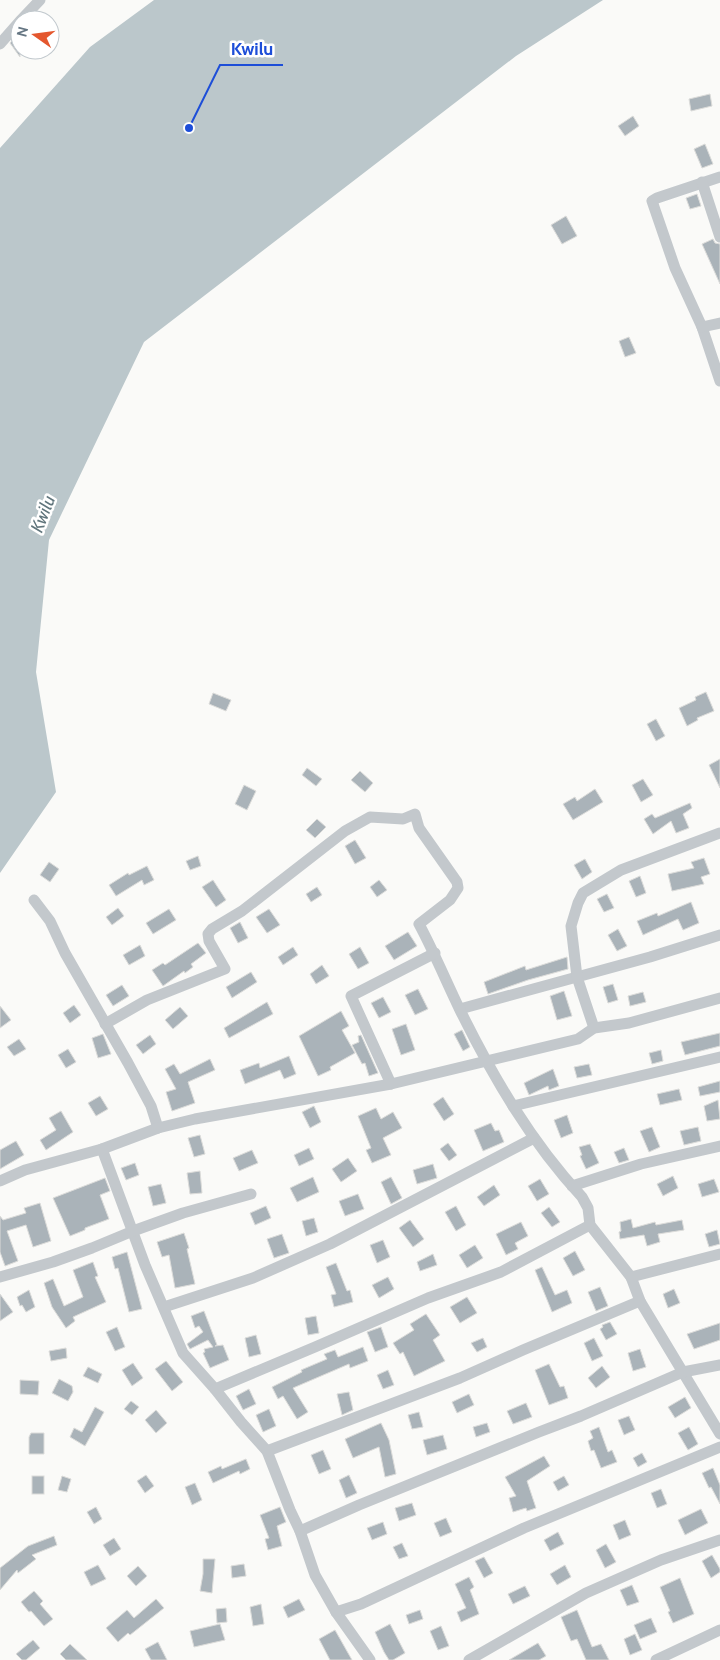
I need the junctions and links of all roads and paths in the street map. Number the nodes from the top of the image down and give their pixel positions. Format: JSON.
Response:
{"nodes":[{"id":1,"x":40,"y":0,"type":"edge"},
{"id":2,"x":30,"y":10,"type":"edge"},
{"id":3,"x":10,"y":32,"type":"edge"},
{"id":4,"x":0,"y":44,"type":"edge"},
{"id":5,"x":720,"y":177,"type":"edge"},
{"id":6,"x":702,"y":182,"type":"junction"},
{"id":7,"x":720,"y":237,"type":"edge"},
{"id":8,"x":720,"y":323,"type":"edge"},
{"id":9,"x":702,"y":327,"type":"junction"},
{"id":10,"x":720,"y":381,"type":"edge"},
{"id":11,"x":720,"y":833,"type":"edge"},
{"id":12,"x":34,"y":900,"type":"dead end"},
{"id":13,"x":720,"y":935,"type":"edge"},
{"id":14,"x":435,"y":953,"type":"junction"},
{"id":15,"x":577,"y":977,"type":"junction"},
{"id":16,"x":720,"y":998,"type":"edge"},
{"id":17,"x":460,"y":1009,"type":"junction"},
{"id":18,"x":105,"y":1024,"type":"junction"},
{"id":19,"x":594,"y":1028,"type":"junction"},
{"id":20,"x":720,"y":1056,"type":"edge"},
{"id":21,"x":486,"y":1060,"type":"junction"},
{"id":22,"x":391,"y":1084,"type":"junction"},
{"id":23,"x":513,"y":1106,"type":"junction"},
{"id":24,"x":158,"y":1128,"type":"junction"},
{"id":25,"x":534,"y":1138,"type":"junction"},
{"id":26,"x":720,"y":1146,"type":"edge"},
{"id":27,"x":102,"y":1149,"type":"junction"},
{"id":28,"x":0,"y":1181,"type":"edge"},
{"id":29,"x":572,"y":1186,"type":"junction"},
{"id":30,"x":251,"y":1194,"type":"dead end"},
{"id":31,"x":590,"y":1225,"type":"junction"},
{"id":32,"x":133,"y":1231,"type":"junction"},
{"id":33,"x":720,"y":1254,"type":"edge"},
{"id":34,"x":0,"y":1277,"type":"edge"},
{"id":35,"x":631,"y":1277,"type":"junction"},
{"id":36,"x":640,"y":1301,"type":"junction"},
{"id":37,"x":164,"y":1307,"type":"junction"},
{"id":38,"x":720,"y":1365,"type":"edge"},
{"id":39,"x":683,"y":1372,"type":"junction"},
{"id":40,"x":215,"y":1389,"type":"junction"},
{"id":41,"x":720,"y":1434,"type":"edge"},
{"id":42,"x":720,"y":1447,"type":"edge"},
{"id":43,"x":268,"y":1451,"type":"junction"},
{"id":44,"x":300,"y":1531,"type":"junction"},
{"id":45,"x":720,"y":1540,"type":"edge"},
{"id":46,"x":336,"y":1612,"type":"junction"},
{"id":47,"x":720,"y":1630,"type":"edge"},
{"id":48,"x":370,"y":1660,"type":"edge"},
{"id":49,"x":469,"y":1660,"type":"edge"},
{"id":50,"x":656,"y":1660,"type":"edge"}],
"edges":[{"from":1,"to":2,"type":"street"},
{"from":3,"to":4,"type":"street"},
{"from":5,"to":6,"type":"street"},
{"from":6,"to":7,"type":"street"},
{"from":6,"to":9,"type":"street"},
{"from":8,"to":9,"type":"street"},
{"from":9,"to":10,"type":"street"},
{"from":11,"to":15,"type":"street"},
{"from":12,"to":18,"type":"street"},
{"from":13,"to":15,"type":"street"},
{"from":14,"to":17,"type":"street"},
{"from":14,"to":18,"type":"street"},
{"from":14,"to":22,"type":"street"},
{"from":15,"to":17,"type":"street"},
{"from":15,"to":19,"type":"street"},
{"from":16,"to":19,"type":"street"},
{"from":17,"to":21,"type":"street"},
{"from":18,"to":24,"type":"street"},
{"from":19,"to":21,"type":"street"},
{"from":20,"to":23,"type":"street"},
{"from":21,"to":22,"type":"street"},
{"from":21,"to":23,"type":"street"},
{"from":22,"to":24,"type":"street"},
{"from":23,"to":25,"type":"street"},
{"from":24,"to":27,"type":"street"},
{"from":25,"to":29,"type":"street"},
{"from":25,"to":37,"type":"street"},
{"from":26,"to":29,"type":"street"},
{"from":27,"to":28,"type":"street"},
{"from":27,"to":32,"type":"street"},
{"from":29,"to":31,"type":"street"},
{"from":30,"to":32,"type":"street"},
{"from":31,"to":35,"type":"street"},
{"from":31,"to":40,"type":"street"},
{"from":32,"to":34,"type":"street"},
{"from":32,"to":37,"type":"street"},
{"from":33,"to":35,"type":"street"},
{"from":35,"to":36,"type":"street"},
{"from":36,"to":39,"type":"street"},
{"from":36,"to":43,"type":"street"},
{"from":37,"to":40,"type":"street"},
{"from":38,"to":39,"type":"street"},
{"from":39,"to":41,"type":"street"},
{"from":39,"to":44,"type":"street"},
{"from":40,"to":43,"type":"street"},
{"from":42,"to":46,"type":"street"},
{"from":43,"to":44,"type":"street"},
{"from":44,"to":46,"type":"street"},
{"from":45,"to":49,"type":"street"},
{"from":46,"to":48,"type":"street"},
{"from":47,"to":50,"type":"street"}]}
